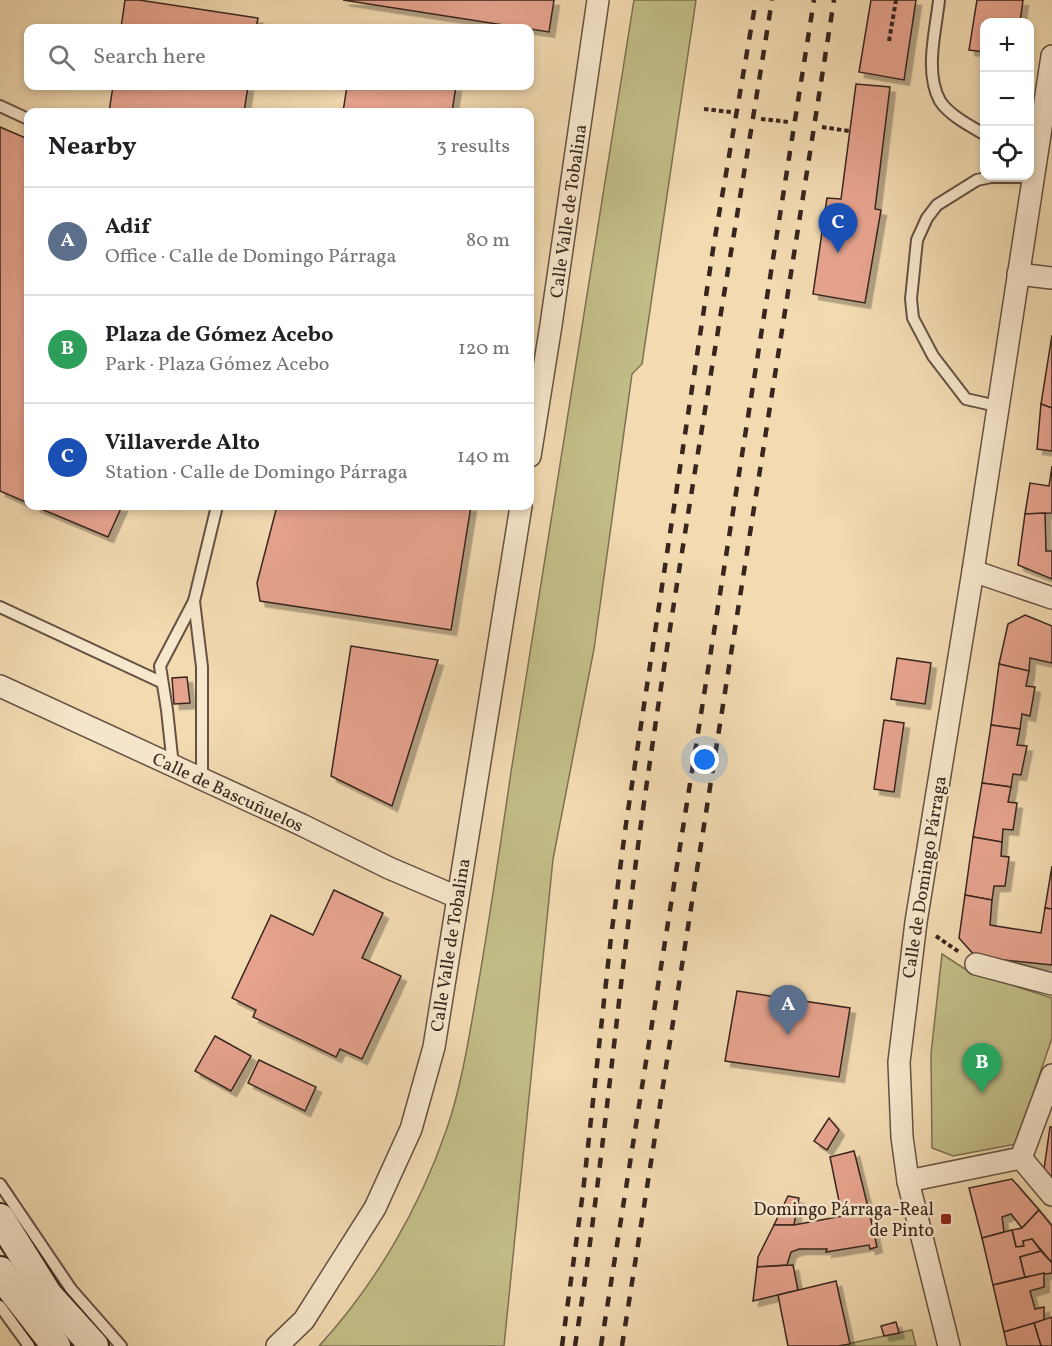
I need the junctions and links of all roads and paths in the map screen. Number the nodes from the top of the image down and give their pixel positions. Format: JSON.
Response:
{"nodes":[{"id":1,"x":598,"y":0,"type":"edge"},
{"id":2,"x":896,"y":0,"type":"edge"},
{"id":3,"x":939,"y":0,"type":"edge"},
{"id":4,"x":890,"y":41,"type":"dead end"},
{"id":5,"x":1052,"y":59,"type":"edge"},
{"id":6,"x":0,"y":106,"type":"edge"},
{"id":7,"x":704,"y":109,"type":"dead end"},
{"id":8,"x":731,"y":112,"type":"dead end"},
{"id":9,"x":24,"y":117,"type":"edge"},
{"id":10,"x":761,"y":119,"type":"dead end"},
{"id":11,"x":789,"y":123,"type":"dead end"},
{"id":12,"x":822,"y":127,"type":"dead end"},
{"id":13,"x":849,"y":131,"type":"dead end"},
{"id":14,"x":980,"y":131,"type":"edge"},
{"id":15,"x":1034,"y":142,"type":"edge"},
{"id":16,"x":980,"y":179,"type":"edge"},
{"id":17,"x":1034,"y":180,"type":"edge"},
{"id":18,"x":1018,"y":274,"type":"junction"},
{"id":19,"x":1052,"y":278,"type":"edge"},
{"id":20,"x":998,"y":406,"type":"junction"},
{"id":21,"x":534,"y":431,"type":"edge"},
{"id":22,"x":216,"y":510,"type":"edge"},
{"id":23,"x":521,"y":510,"type":"edge"},
{"id":24,"x":973,"y":571,"type":"junction"},
{"id":25,"x":1052,"y":598,"type":"edge"},
{"id":26,"x":194,"y":601,"type":"junction"},
{"id":27,"x":0,"y":607,"type":"edge"},
{"id":28,"x":161,"y":681,"type":"junction"},
{"id":29,"x":0,"y":686,"type":"edge"},
{"id":30,"x":173,"y":766,"type":"junction"},
{"id":31,"x":202,"y":779,"type":"junction"},
{"id":32,"x":457,"y":897,"type":"junction"},
{"id":33,"x":916,"y":922,"type":"junction"},
{"id":34,"x":976,"y":964,"type":"joint"},
{"id":35,"x":1052,"y":984,"type":"edge"},
{"id":36,"x":1052,"y":1076,"type":"edge"},
{"id":37,"x":1021,"y":1158,"type":"junction"},
{"id":38,"x":908,"y":1181,"type":"junction"},
{"id":39,"x":0,"y":1184,"type":"edge"},
{"id":40,"x":1052,"y":1195,"type":"edge"},
{"id":41,"x":0,"y":1218,"type":"edge"},
{"id":42,"x":0,"y":1271,"type":"edge"},
{"id":43,"x":0,"y":1306,"type":"edge"},
{"id":44,"x":29,"y":1346,"type":"edge"},
{"id":45,"x":56,"y":1346,"type":"edge"},
{"id":46,"x":94,"y":1346,"type":"edge"},
{"id":47,"x":121,"y":1346,"type":"edge"},
{"id":48,"x":277,"y":1346,"type":"edge"},
{"id":49,"x":948,"y":1346,"type":"edge"}],
"edges":[{"from":1,"to":21,"type":"street","name":"Calle Valle de Tobalina"},
{"from":2,"to":4,"type":"path"},
{"from":3,"to":14,"type":"lane"},
{"from":5,"to":15,"type":"street","name":"Calle de Domingo Párraga"},
{"from":6,"to":9,"type":"lane"},
{"from":7,"to":8,"type":"path"},
{"from":10,"to":11,"type":"path"},
{"from":12,"to":13,"type":"path"},
{"from":16,"to":20,"type":"lane"},
{"from":17,"to":18,"type":"street","name":"Calle de Domingo Párraga"},
{"from":18,"to":19,"type":"street"},
{"from":18,"to":20,"type":"street","name":"Calle de Domingo Párraga"},
{"from":20,"to":24,"type":"street","name":"Calle de Domingo Párraga"},
{"from":22,"to":26,"type":"lane"},
{"from":23,"to":32,"type":"street","name":"Calle Valle de Tobalina"},
{"from":24,"to":25,"type":"street"},
{"from":24,"to":33,"type":"street","name":"Calle de Domingo Párraga"},
{"from":26,"to":28,"type":"lane"},
{"from":26,"to":31,"type":"lane"},
{"from":27,"to":28,"type":"lane"},
{"from":28,"to":30,"type":"lane"},
{"from":29,"to":30,"type":"street","name":"Calle de Bascuñuelos"},
{"from":30,"to":31,"type":"street","name":"Calle de Bascuñuelos"},
{"from":31,"to":32,"type":"street","name":"Calle de Bascuñuelos"},
{"from":32,"to":48,"type":"street","name":"Calle Valle de Tobalina"},
{"from":33,"to":34,"type":"path"},
{"from":33,"to":38,"type":"street","name":"Calle de Domingo Párraga"},
{"from":34,"to":35,"type":"street"},
{"from":36,"to":37,"type":"street"},
{"from":37,"to":38,"type":"street"},
{"from":37,"to":40,"type":"street"},
{"from":38,"to":49,"type":"street","name":"Calle de Domingo Párraga"},
{"from":39,"to":47,"type":"lane"},
{"from":41,"to":46,"type":"main road"},
{"from":42,"to":45,"type":"main road"},
{"from":43,"to":44,"type":"lane"}]}
